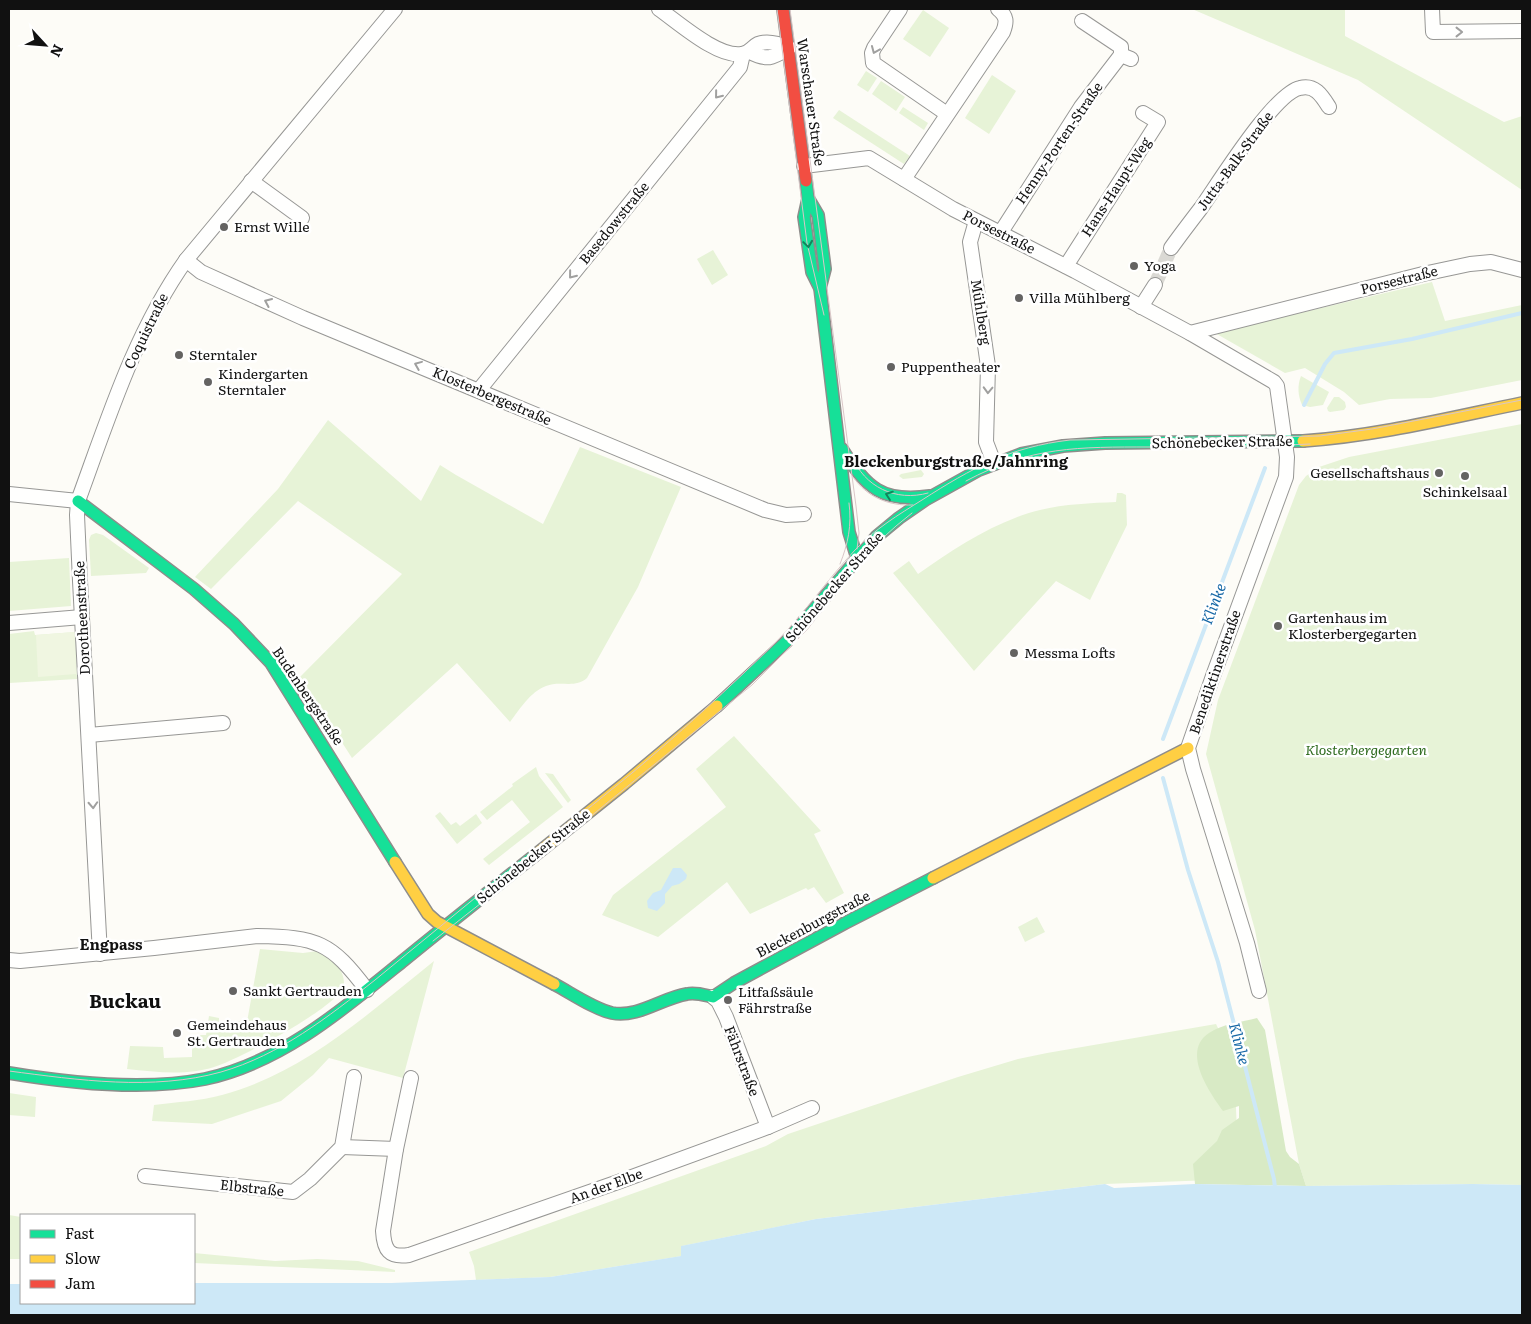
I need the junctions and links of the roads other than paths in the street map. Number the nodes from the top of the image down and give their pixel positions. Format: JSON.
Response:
{"nodes":[{"id":1,"x":395,"y":9,"type":"edge"},
{"id":2,"x":659,"y":9,"type":"edge"},
{"id":3,"x":783,"y":9,"type":"edge"},
{"id":4,"x":900,"y":9,"type":"edge"},
{"id":5,"x":1432,"y":9,"type":"edge"},
{"id":6,"x":1002,"y":14,"type":"edge"},
{"id":7,"x":1082,"y":21,"type":"dead end"},
{"id":8,"x":1522,"y":31,"type":"edge"},
{"id":9,"x":788,"y":48,"type":"junction"},
{"id":10,"x":746,"y":53,"type":"junction"},
{"id":11,"x":1329,"y":107,"type":"dead end"},
{"id":12,"x":1143,"y":113,"type":"dead end"},
{"id":13,"x":947,"y":114,"type":"junction"},
{"id":14,"x":804,"y":166,"type":"junction"},
{"id":15,"x":904,"y":179,"type":"junction"},
{"id":16,"x":251,"y":181,"type":"junction"},
{"id":17,"x":302,"y":218,"type":"dead end"},
{"id":18,"x":976,"y":221,"type":"junction"},
{"id":19,"x":1000,"y":232,"type":"junction"},
{"id":20,"x":1171,"y":248,"type":"tunnel mouth"},
{"id":21,"x":186,"y":260,"type":"junction"},
{"id":22,"x":1066,"y":266,"type":"junction"},
{"id":23,"x":1522,"y":270,"type":"edge"},
{"id":24,"x":1154,"y":285,"type":"tunnel mouth"},
{"id":25,"x":1142,"y":307,"type":"junction"},
{"id":26,"x":1190,"y":333,"type":"junction"},
{"id":27,"x":479,"y":390,"type":"junction"},
{"id":28,"x":1522,"y":403,"type":"edge"},
{"id":29,"x":1284,"y":441,"type":"junction"},
{"id":30,"x":840,"y":445,"type":"junction"},
{"id":31,"x":994,"y":463,"type":"junction"},
{"id":32,"x":9,"y":494,"type":"edge"},
{"id":33,"x":936,"y":495,"type":"junction"},
{"id":34,"x":78,"y":501,"type":"junction"},
{"id":35,"x":804,"y":514,"type":"dead end"},
{"id":36,"x":857,"y":558,"type":"junction"},
{"id":37,"x":82,"y":617,"type":"junction"},
{"id":38,"x":9,"y":623,"type":"edge"},
{"id":39,"x":223,"y":722,"type":"dead end"},
{"id":40,"x":88,"y":734,"type":"junction"},
{"id":41,"x":1188,"y":748,"type":"junction"},
{"id":42,"x":446,"y":926,"type":"junction"},
{"id":43,"x":100,"y":954,"type":"junction"},
{"id":44,"x":9,"y":960,"type":"edge"},
{"id":45,"x":367,"y":990,"type":"junction"},
{"id":46,"x":1260,"y":991,"type":"dead end"},
{"id":47,"x":713,"y":997,"type":"junction"},
{"id":48,"x":9,"y":1073,"type":"edge"},
{"id":49,"x":354,"y":1078,"type":"dead end"},
{"id":50,"x":411,"y":1078,"type":"dead end"},
{"id":51,"x":812,"y":1108,"type":"dead end"},
{"id":52,"x":768,"y":1127,"type":"junction"},
{"id":53,"x":342,"y":1147,"type":"junction"},
{"id":54,"x":396,"y":1149,"type":"junction"},
{"id":55,"x":145,"y":1176,"type":"dead end"}],
"edges":[{"from":1,"to":16,"type":"street","name":"Coquistraße"},
{"from":2,"to":10,"type":"street"},
{"from":3,"to":9,"type":"main road","name":"Warschauer Straße"},
{"from":4,"to":13,"type":"street","one_way":true},
{"from":5,"to":8,"type":"street","one_way":true},
{"from":6,"to":13,"type":"street"},
{"from":7,"to":19,"type":"street","name":"Henny-Porten-Straße"},
{"from":9,"to":10,"type":"street"},
{"from":9,"to":14,"type":"main road","name":"Warschauer Straße"},
{"from":10,"to":27,"type":"street","name":"Basedowstraße","one_way":true},
{"from":11,"to":20,"type":"street","name":"Jutta-Balk-Straße"},
{"from":12,"to":22,"type":"street","name":"Hans-Haupt-Weg"},
{"from":13,"to":15,"type":"street"},
{"from":14,"to":15,"type":"street","name":"Porsestraße"},
{"from":14,"to":30,"type":"main road","name":"Warschauer Straße"},
{"from":15,"to":18,"type":"street","name":"Porsestraße"},
{"from":16,"to":17,"type":"street"},
{"from":16,"to":21,"type":"street","name":"Coquistraße"},
{"from":18,"to":19,"type":"street","name":"Porsestraße"},
{"from":18,"to":31,"type":"street","name":"Mühlberg","one_way":true},
{"from":19,"to":22,"type":"street","name":"Porsestraße"},
{"from":27,"to":21,"type":"street","name":"Klosterbergestraße","one_way":true},
{"from":21,"to":34,"type":"street","name":"Coquistraße"},
{"from":22,"to":25,"type":"street","name":"Porsestraße"},
{"from":23,"to":26,"type":"street","name":"Porsestraße"},
{"from":24,"to":25,"type":"street"},
{"from":25,"to":26,"type":"street","name":"Porsestraße"},
{"from":26,"to":29,"type":"street","name":"Porsestraße"},
{"from":27,"to":35,"type":"street","name":"Klosterbergestraße"},
{"from":28,"to":29,"type":"main road","name":"Schönebecker Straße"},
{"from":29,"to":31,"type":"main road","name":"Schönebecker Straße"},
{"from":29,"to":41,"type":"street","name":"Benediktinerstraße"},
{"from":33,"to":30,"type":"main road","name":"Warschauer Straße","one_way":true},
{"from":30,"to":36,"type":"main road","name":"Warschauer Straße"},
{"from":31,"to":33,"type":"main road","name":"Schönebecker Straße"},
{"from":32,"to":34,"type":"street"},
{"from":33,"to":36,"type":"main road","name":"Schönebecker Straße"},
{"from":34,"to":37,"type":"street","name":"Dorotheenstraße"},
{"from":34,"to":42,"type":"main road","name":"Budenbergstraße"},
{"from":36,"to":42,"type":"main road","name":"Schönebecker Straße"},
{"from":37,"to":38,"type":"street"},
{"from":37,"to":40,"type":"street","name":"Dorotheenstraße"},
{"from":39,"to":40,"type":"street"},
{"from":40,"to":43,"type":"street","name":"Dorotheenstraße","one_way":true},
{"from":41,"to":46,"type":"street","name":"Benediktinerstraße"},
{"from":41,"to":47,"type":"main road","name":"Bleckenburgstraße"},
{"from":42,"to":45,"type":"main road","name":"Schönebecker Straße"},
{"from":42,"to":47,"type":"main road"},
{"from":43,"to":44,"type":"street"},
{"from":43,"to":45,"type":"street"},
{"from":45,"to":48,"type":"main road","name":"Schönebecker Straße"},
{"from":47,"to":52,"type":"street","name":"Fährstraße"},
{"from":49,"to":53,"type":"street"},
{"from":50,"to":54,"type":"street"},
{"from":51,"to":52,"type":"street","name":"An der Elbe"},
{"from":52,"to":54,"type":"street","name":"An der Elbe"},
{"from":53,"to":54,"type":"street"},
{"from":53,"to":55,"type":"street","name":"Elbstraße"}]}
